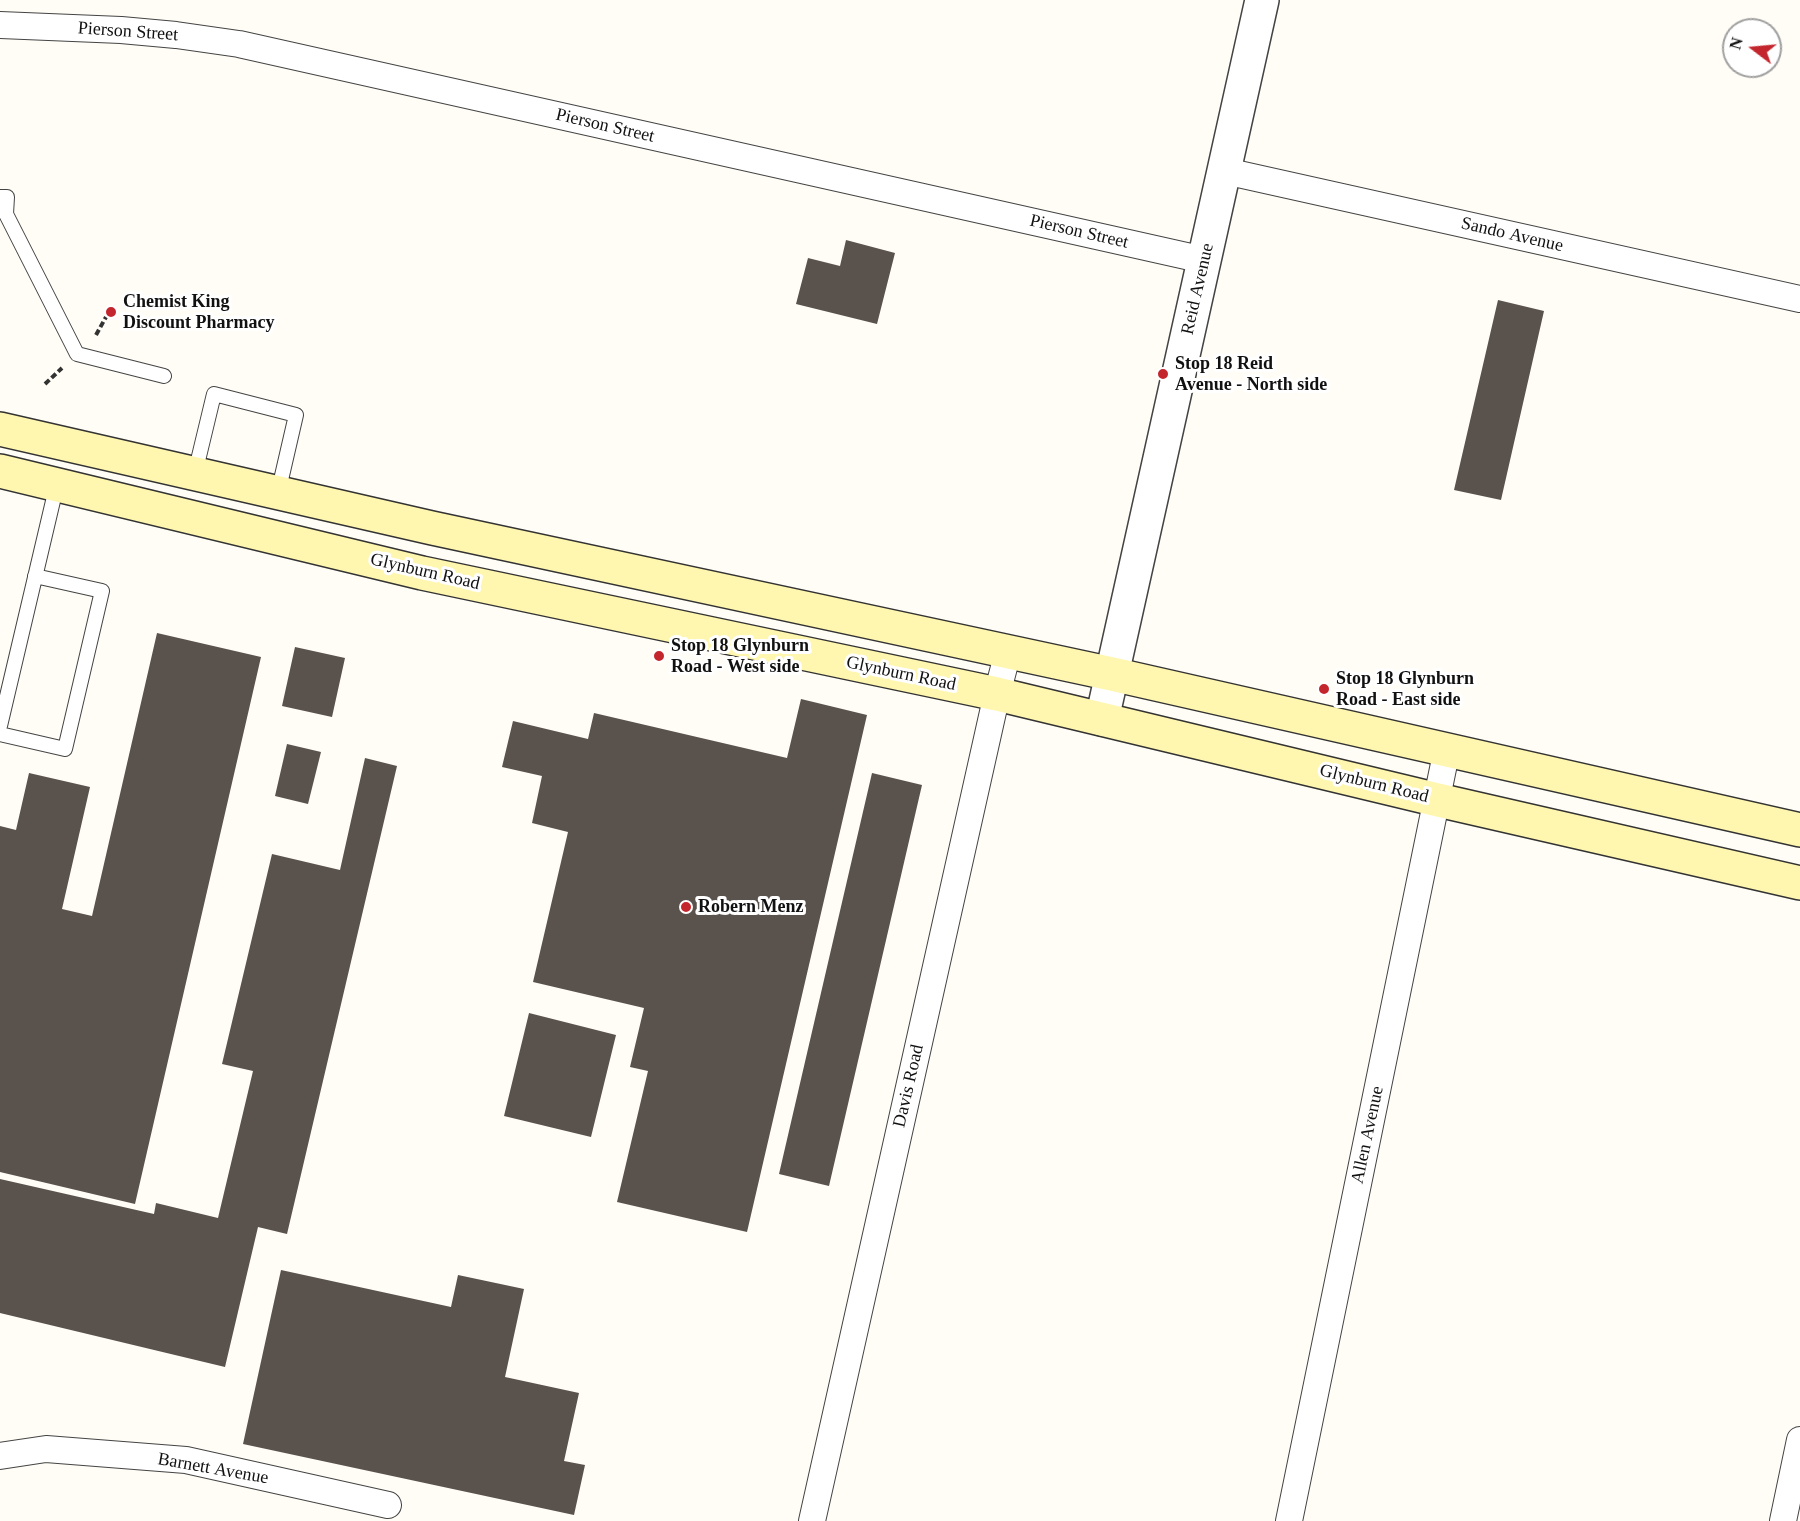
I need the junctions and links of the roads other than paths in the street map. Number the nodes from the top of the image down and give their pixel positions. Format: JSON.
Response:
{"nodes":[{"id":1,"x":1262,"y":0,"type":"edge"},
{"id":2,"x":0,"y":26,"type":"edge"},
{"id":3,"x":1225,"y":171,"type":"junction"},
{"id":4,"x":0,"y":196,"type":"edge"},
{"id":5,"x":1204,"y":260,"type":"junction"},
{"id":6,"x":1800,"y":299,"type":"edge"},
{"id":7,"x":164,"y":376,"type":"dead end"},
{"id":8,"x":0,"y":429,"type":"edge"},
{"id":9,"x":0,"y":471,"type":"edge"},
{"id":10,"x":195,"y":473,"type":"junction"},
{"id":11,"x":57,"y":484,"type":"junction"},
{"id":12,"x":278,"y":493,"type":"junction"},
{"id":13,"x":35,"y":576,"type":"junction"},
{"id":14,"x":1008,"y":652,"type":"junction"},
{"id":15,"x":1112,"y":674,"type":"junction"},
{"id":16,"x":997,"y":694,"type":"junction"},
{"id":17,"x":1102,"y":719,"type":"junction"},
{"id":18,"x":0,"y":726,"type":"edge"},
{"id":19,"x":0,"y":734,"type":"edge"},
{"id":20,"x":1447,"y":749,"type":"junction"},
{"id":21,"x":1437,"y":800,"type":"junction"},
{"id":22,"x":1800,"y":830,"type":"edge"},
{"id":23,"x":1800,"y":883,"type":"edge"},
{"id":24,"x":1800,"y":1440,"type":"edge"},
{"id":25,"x":0,"y":1456,"type":"edge"},
{"id":26,"x":388,"y":1505,"type":"dead end"},
{"id":27,"x":812,"y":1521,"type":"edge"},
{"id":28,"x":1289,"y":1521,"type":"edge"},
{"id":29,"x":1783,"y":1521,"type":"edge"}],
"edges":[{"from":1,"to":3,"type":"street","name":"Reid Avenue"},
{"from":2,"to":5,"type":"street","name":"Pierson Street"},
{"from":3,"to":5,"type":"street","name":"Reid Avenue"},
{"from":3,"to":6,"type":"street","name":"Sando Avenue"},
{"from":4,"to":7,"type":"lane"},
{"from":5,"to":15,"type":"street","name":"Reid Avenue"},
{"from":8,"to":10,"type":"main road"},
{"from":9,"to":11,"type":"main road","name":"Glynburn Road"},
{"from":10,"to":12,"type":"main road"},
{"from":10,"to":12,"type":"lane"},
{"from":11,"to":13,"type":"lane"},
{"from":11,"to":16,"type":"main road","name":"Glynburn Road"},
{"from":12,"to":14,"type":"main road"},
{"from":13,"to":18,"type":"lane"},
{"from":13,"to":19,"type":"lane"},
{"from":14,"to":15,"type":"main road"},
{"from":14,"to":16,"type":"street","name":"Davis Road"},
{"from":15,"to":17,"type":"street","name":"Reid Avenue"},
{"from":15,"to":20,"type":"main road"},
{"from":16,"to":17,"type":"main road","name":"Glynburn Road"},
{"from":16,"to":27,"type":"street","name":"Davis Road"},
{"from":17,"to":21,"type":"main road","name":"Glynburn Road"},
{"from":20,"to":21,"type":"street","name":"Allen Avenue"},
{"from":20,"to":22,"type":"main road"},
{"from":21,"to":23,"type":"main road","name":"Glynburn Road"},
{"from":21,"to":28,"type":"street","name":"Allen Avenue"},
{"from":24,"to":29,"type":"street"},
{"from":25,"to":26,"type":"street","name":"Barnett Avenue"}]}
